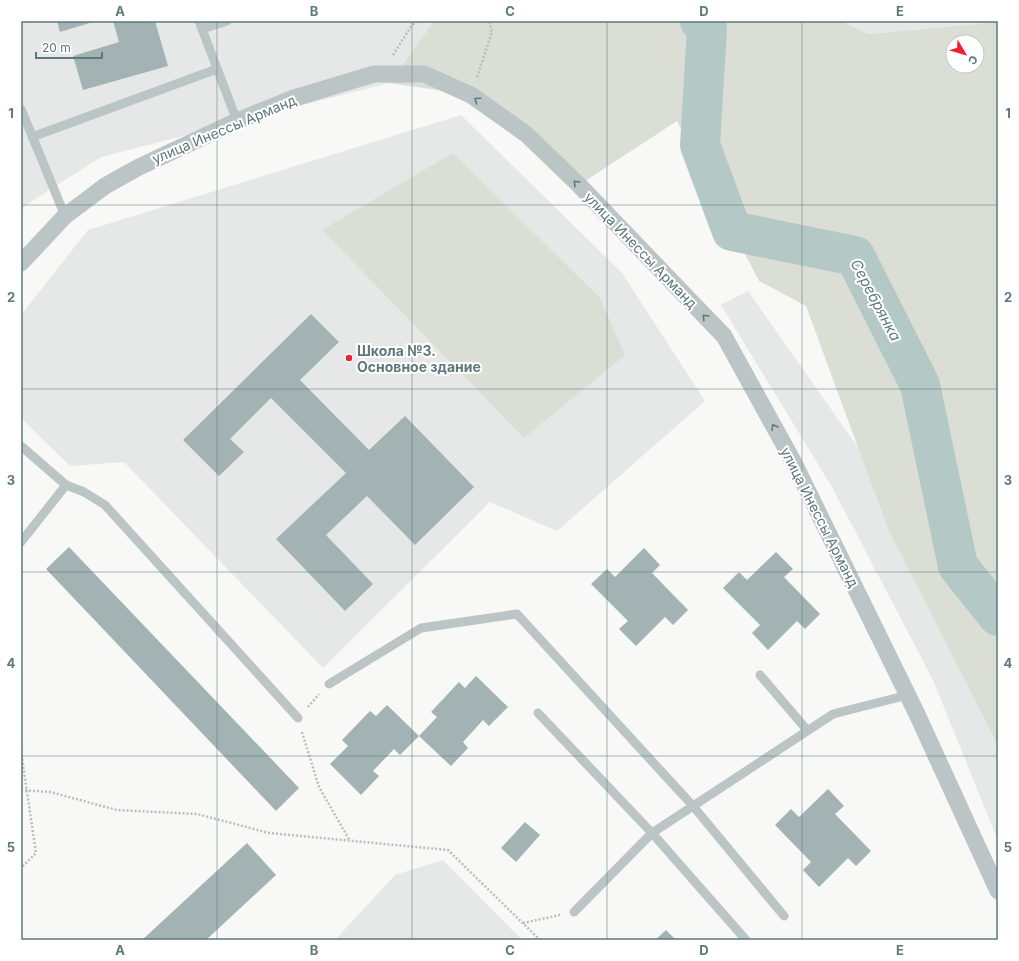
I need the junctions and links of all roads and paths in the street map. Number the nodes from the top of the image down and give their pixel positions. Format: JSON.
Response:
{"nodes":[{"id":1,"x":227,"y":21,"type":"edge"},
{"id":2,"x":417,"y":21,"type":"edge"},
{"id":3,"x":489,"y":21,"type":"edge"},
{"id":4,"x":201,"y":25,"type":"edge"},
{"id":5,"x":217,"y":69,"type":"junction"},
{"id":6,"x":381,"y":74,"type":"junction"},
{"id":7,"x":471,"y":95,"type":"junction"},
{"id":8,"x":21,"y":109,"type":"edge"},
{"id":9,"x":238,"y":121,"type":"junction"},
{"id":10,"x":32,"y":137,"type":"junction"},
{"id":11,"x":65,"y":216,"type":"junction"},
{"id":12,"x":21,"y":263,"type":"edge"},
{"id":13,"x":21,"y":446,"type":"edge"},
{"id":14,"x":66,"y":485,"type":"junction"},
{"id":15,"x":21,"y":542,"type":"edge"},
{"id":16,"x":760,"y":675,"type":"dead end"},
{"id":17,"x":329,"y":684,"type":"joint"},
{"id":18,"x":908,"y":695,"type":"junction"},
{"id":19,"x":538,"y":713,"type":"dead end"},
{"id":20,"x":298,"y":718,"type":"junction"},
{"id":21,"x":807,"y":730,"type":"junction"},
{"id":22,"x":21,"y":751,"type":"edge"},
{"id":23,"x":21,"y":790,"type":"edge"},
{"id":24,"x":27,"y":791,"type":"junction"},
{"id":25,"x":693,"y":806,"type":"junction"},
{"id":26,"x":652,"y":833,"type":"junction"},
{"id":27,"x":350,"y":841,"type":"junction"},
{"id":28,"x":21,"y":868,"type":"edge"},
{"id":29,"x":998,"y":891,"type":"edge"},
{"id":30,"x":574,"y":912,"type":"joint"},
{"id":31,"x":784,"y":916,"type":"dead end"},
{"id":32,"x":523,"y":923,"type":"junction"},
{"id":33,"x":540,"y":940,"type":"edge"},
{"id":34,"x":746,"y":940,"type":"edge"}],
"edges":[{"from":1,"to":4,"type":"lane"},
{"from":2,"to":6,"type":"path"},
{"from":3,"to":7,"type":"path"},
{"from":4,"to":5,"type":"lane"},
{"from":5,"to":9,"type":"lane"},
{"from":5,"to":10,"type":"lane"},
{"from":6,"to":7,"type":"street","name":"улица Инессы Арманд"},
{"from":6,"to":9,"type":"street","name":"улица Инессы Арманд"},
{"from":18,"to":7,"type":"street","name":"улица Инессы Арманд","one_way":true},
{"from":8,"to":10,"type":"lane"},
{"from":9,"to":11,"type":"street","name":"улица Инессы Арманд"},
{"from":10,"to":11,"type":"lane"},
{"from":11,"to":12,"type":"street","name":"улица Инессы Арманд"},
{"from":13,"to":14,"type":"lane"},
{"from":14,"to":15,"type":"lane"},
{"from":14,"to":20,"type":"lane"},
{"from":16,"to":21,"type":"lane"},
{"from":17,"to":20,"type":"path"},
{"from":17,"to":25,"type":"lane"},
{"from":18,"to":21,"type":"lane"},
{"from":18,"to":29,"type":"street","name":"улица Инессы Арманд"},
{"from":19,"to":26,"type":"lane"},
{"from":20,"to":27,"type":"path"},
{"from":21,"to":25,"type":"lane"},
{"from":22,"to":24,"type":"path"},
{"from":23,"to":24,"type":"path"},
{"from":24,"to":27,"type":"path"},
{"from":24,"to":28,"type":"path"},
{"from":25,"to":26,"type":"lane"},
{"from":25,"to":31,"type":"lane"},
{"from":26,"to":30,"type":"lane"},
{"from":26,"to":34,"type":"lane"},
{"from":27,"to":32,"type":"path"},
{"from":30,"to":32,"type":"path"},
{"from":32,"to":33,"type":"path"}]}
